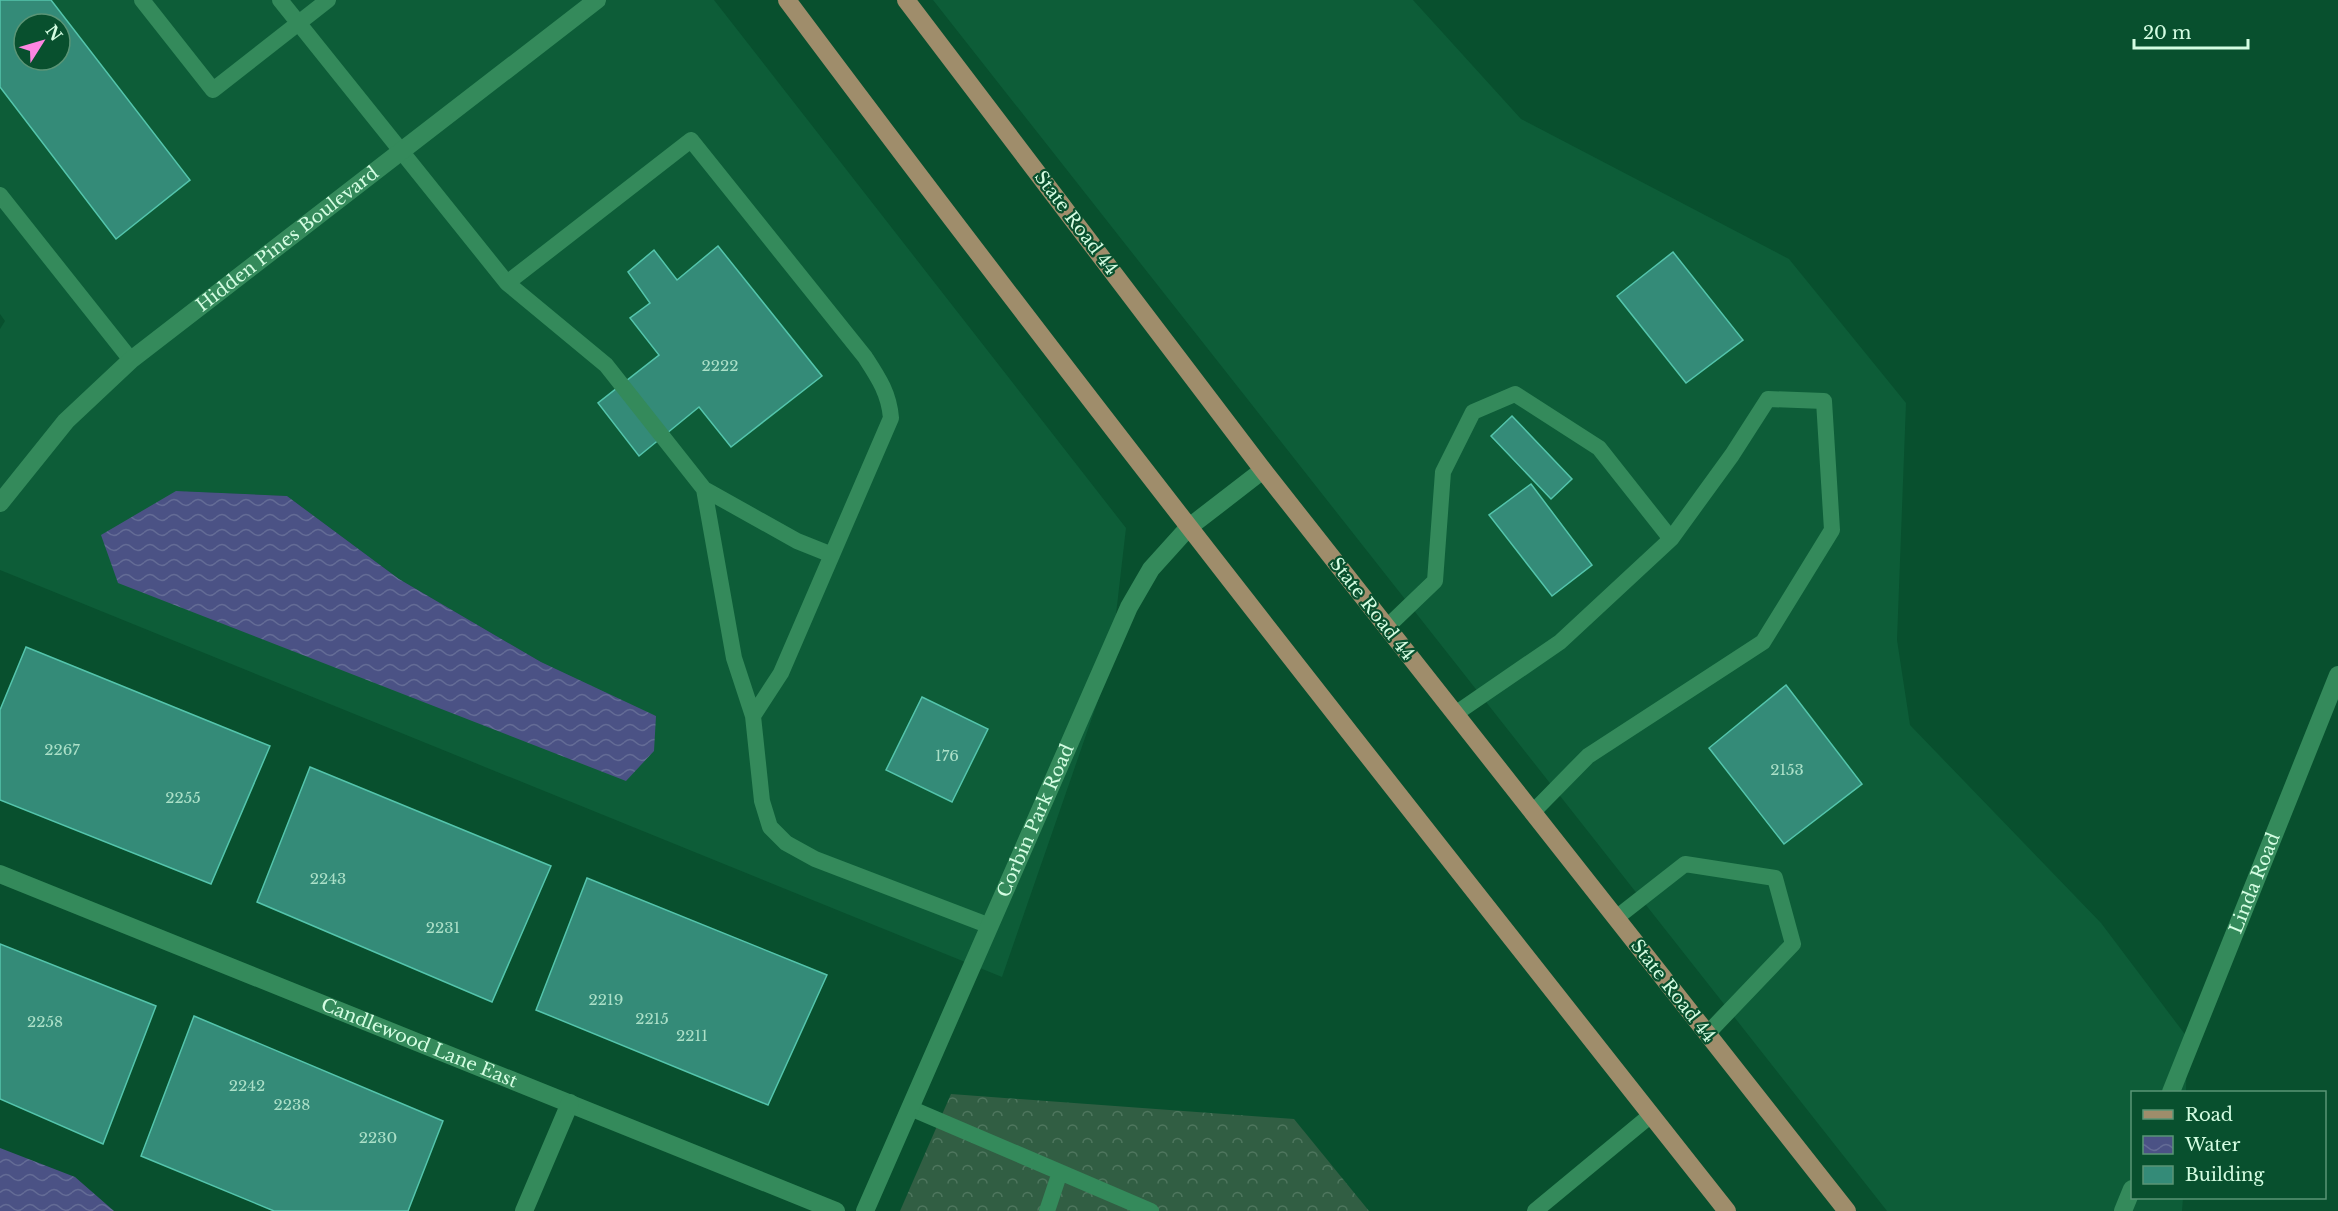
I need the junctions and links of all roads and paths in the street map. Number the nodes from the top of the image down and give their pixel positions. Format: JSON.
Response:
{"nodes":[{"id":1,"x":142,"y":0,"type":"edge"},
{"id":2,"x":280,"y":0,"type":"edge"},
{"id":3,"x":328,"y":0,"type":"edge"},
{"id":4,"x":597,"y":0,"type":"edge"},
{"id":5,"x":787,"y":0,"type":"edge"},
{"id":6,"x":906,"y":0,"type":"edge"},
{"id":7,"x":298,"y":23,"type":"junction"},
{"id":8,"x":402,"y":151,"type":"junction"},
{"id":9,"x":0,"y":195,"type":"edge"},
{"id":10,"x":507,"y":283,"type":"junction"},
{"id":11,"x":131,"y":360,"type":"junction"},
{"id":12,"x":1263,"y":470,"type":"junction"},
{"id":13,"x":704,"y":489,"type":"junction"},
{"id":14,"x":0,"y":503,"type":"edge"},
{"id":15,"x":1188,"y":528,"type":"junction"},
{"id":16,"x":1671,"y":539,"type":"junction"},
{"id":17,"x":832,"y":555,"type":"junction"},
{"id":18,"x":1387,"y":627,"type":"junction"},
{"id":19,"x":2338,"y":675,"type":"edge"},
{"id":20,"x":1455,"y":714,"type":"junction"},
{"id":21,"x":753,"y":716,"type":"junction"},
{"id":22,"x":1533,"y":812,"type":"junction"},
{"id":23,"x":0,"y":874,"type":"edge"},
{"id":24,"x":1616,"y":918,"type":"junction"},
{"id":25,"x":990,"y":926,"type":"junction"},
{"id":26,"x":1707,"y":1034,"type":"junction"},
{"id":27,"x":2171,"y":1091,"type":"edge"},
{"id":28,"x":570,"y":1103,"type":"junction"},
{"id":29,"x":910,"y":1108,"type":"junction"},
{"id":30,"x":1651,"y":1115,"type":"junction"},
{"id":31,"x":1060,"y":1172,"type":"junction"},
{"id":32,"x":2131,"y":1193,"type":"edge"},
{"id":33,"x":524,"y":1211,"type":"edge"},
{"id":34,"x":836,"y":1211,"type":"edge"},
{"id":35,"x":865,"y":1211,"type":"edge"},
{"id":36,"x":1047,"y":1211,"type":"edge"},
{"id":37,"x":1151,"y":1211,"type":"edge"},
{"id":38,"x":1535,"y":1211,"type":"edge"},
{"id":39,"x":1727,"y":1211,"type":"edge"},
{"id":40,"x":1847,"y":1211,"type":"edge"},
{"id":41,"x":2124,"y":1211,"type":"edge"}],
"edges":[{"from":1,"to":7,"type":"lane"},
{"from":2,"to":7,"type":"lane"},
{"from":3,"to":7,"type":"lane"},
{"from":4,"to":8,"type":"street","name":"Hidden Pines Boulevard"},
{"from":5,"to":15,"type":"main road"},
{"from":6,"to":12,"type":"main road","name":"State Road 44"},
{"from":7,"to":8,"type":"lane"},
{"from":8,"to":10,"type":"lane"},
{"from":8,"to":11,"type":"street","name":"Hidden Pines Boulevard"},
{"from":9,"to":11,"type":"lane"},
{"from":10,"to":13,"type":"lane"},
{"from":10,"to":17,"type":"lane"},
{"from":11,"to":14,"type":"street","name":"Hidden Pines Boulevard"},
{"from":12,"to":15,"type":"street","name":"Corbin Park Road"},
{"from":12,"to":18,"type":"main road","name":"State Road 44"},
{"from":13,"to":17,"type":"lane"},
{"from":13,"to":21,"type":"lane"},
{"from":15,"to":25,"type":"street","name":"Corbin Park Road"},
{"from":15,"to":30,"type":"main road"},
{"from":16,"to":18,"type":"lane"},
{"from":16,"to":20,"type":"lane"},
{"from":16,"to":22,"type":"lane"},
{"from":17,"to":21,"type":"lane"},
{"from":18,"to":20,"type":"main road","name":"State Road 44"},
{"from":19,"to":27,"type":"street","name":"Linda Road"},
{"from":20,"to":22,"type":"main road","name":"State Road 44"},
{"from":21,"to":25,"type":"lane"},
{"from":22,"to":24,"type":"main road","name":"State Road 44"},
{"from":23,"to":28,"type":"street","name":"Candlewood Lane East"},
{"from":24,"to":26,"type":"main road","name":"State Road 44"},
{"from":24,"to":26,"type":"lane"},
{"from":25,"to":29,"type":"street","name":"Corbin Park Road"},
{"from":26,"to":40,"type":"main road","name":"State Road 44"},
{"from":28,"to":33,"type":"street"},
{"from":28,"to":34,"type":"street","name":"Candlewood Lane East"},
{"from":29,"to":31,"type":"lane"},
{"from":29,"to":35,"type":"street","name":"Corbin Park Road"},
{"from":30,"to":38,"type":"lane"},
{"from":30,"to":39,"type":"main road"},
{"from":31,"to":36,"type":"lane"},
{"from":31,"to":37,"type":"lane"},
{"from":32,"to":41,"type":"street"}]}
